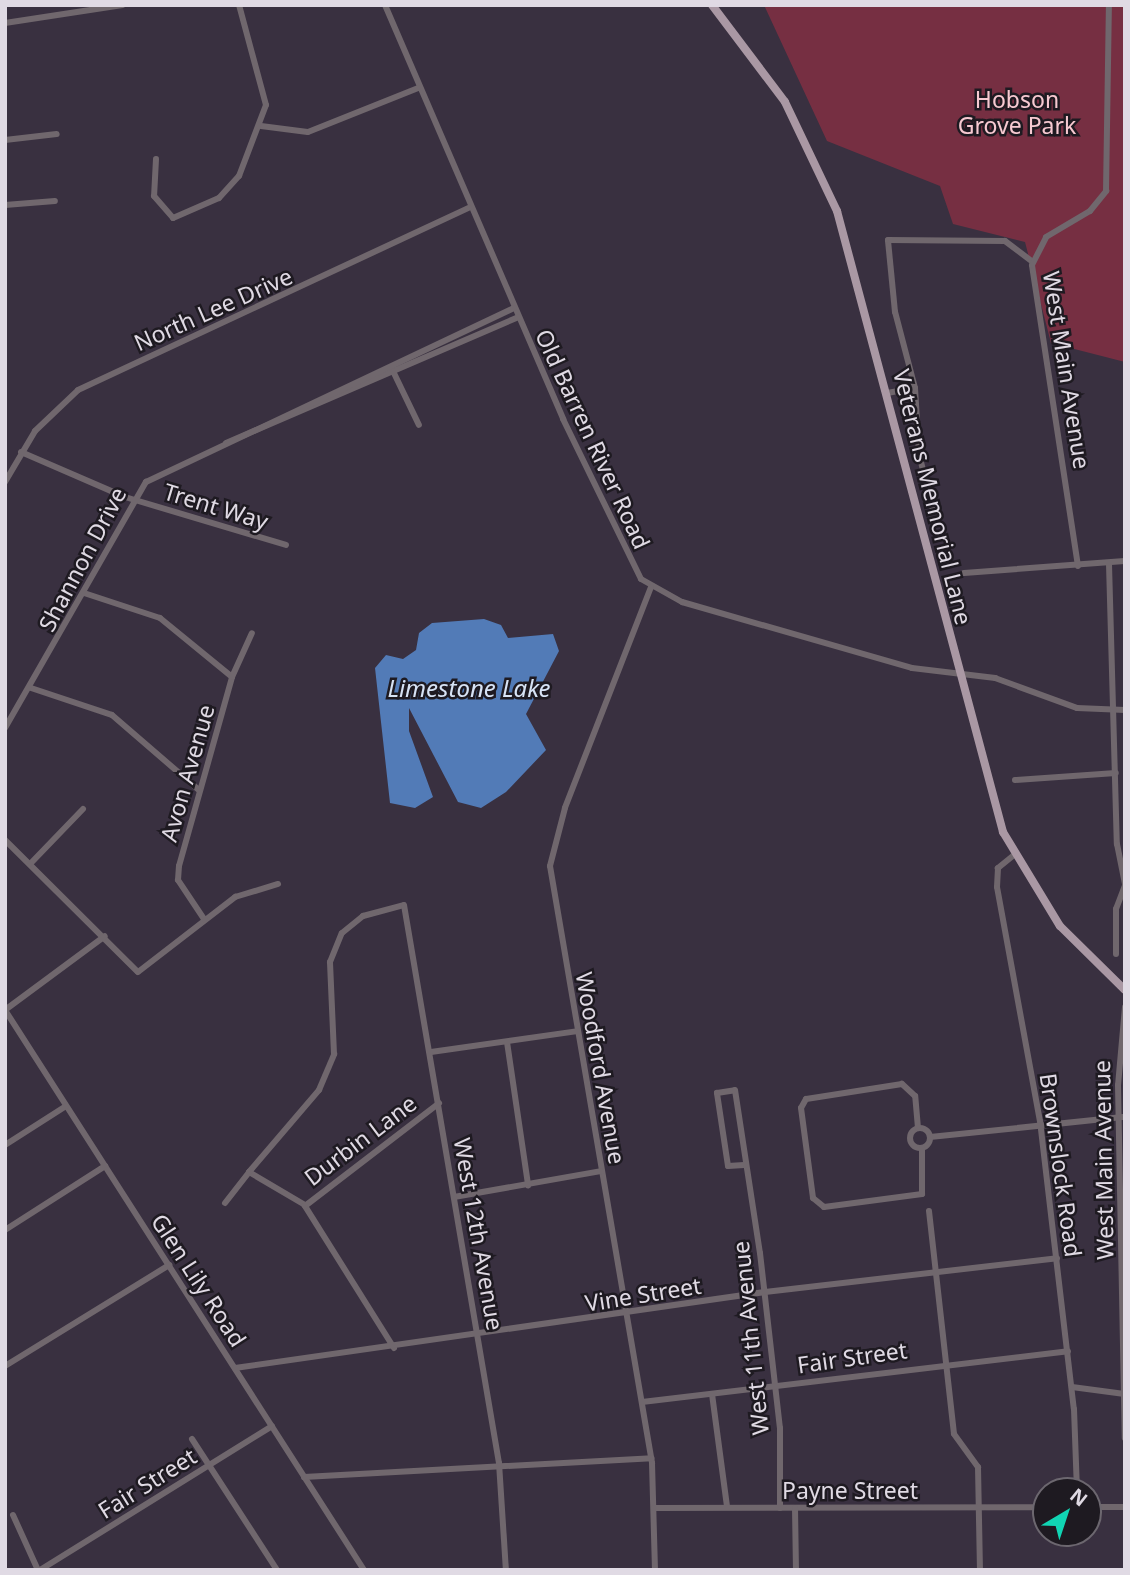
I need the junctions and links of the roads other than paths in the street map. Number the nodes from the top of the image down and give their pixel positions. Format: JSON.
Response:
{"nodes":[{"id":1,"x":123,"y":5,"type":"edge"},
{"id":2,"x":239,"y":5,"type":"edge"},
{"id":3,"x":385,"y":5,"type":"edge"},
{"id":4,"x":712,"y":5,"type":"edge"},
{"id":5,"x":1109,"y":5,"type":"edge"},
{"id":6,"x":5,"y":23,"type":"edge"},
{"id":7,"x":418,"y":88,"type":"junction"},
{"id":8,"x":261,"y":126,"type":"junction"},
{"id":9,"x":57,"y":134,"type":"dead end"},
{"id":10,"x":5,"y":140,"type":"edge"},
{"id":11,"x":156,"y":159,"type":"dead end"},
{"id":12,"x":55,"y":201,"type":"dead end"},
{"id":13,"x":5,"y":205,"type":"edge"},
{"id":14,"x":470,"y":208,"type":"junction"},
{"id":15,"x":1032,"y":262,"type":"junction"},
{"id":16,"x":514,"y":308,"type":"junction"},
{"id":17,"x":518,"y":317,"type":"junction"},
{"id":18,"x":451,"y":336,"type":"junction"},
{"id":19,"x":455,"y":344,"type":"junction"},
{"id":20,"x":390,"y":364,"type":"junction"},
{"id":21,"x":393,"y":373,"type":"junction"},
{"id":22,"x":915,"y":388,"type":"junction"},
{"id":23,"x":887,"y":393,"type":"junction"},
{"id":24,"x":304,"y":403,"type":"junction"},
{"id":25,"x":308,"y":411,"type":"junction"},
{"id":26,"x":419,"y":425,"type":"dead end"},
{"id":27,"x":225,"y":444,"type":"junction"},
{"id":28,"x":21,"y":452,"type":"junction"},
{"id":29,"x":5,"y":482,"type":"edge"},
{"id":30,"x":133,"y":499,"type":"junction"},
{"id":31,"x":933,"y":510,"type":"dead end"},
{"id":32,"x":286,"y":545,"type":"dead end"},
{"id":33,"x":1125,"y":561,"type":"edge"},
{"id":34,"x":1109,"y":564,"type":"junction"},
{"id":35,"x":1078,"y":566,"type":"junction"},
{"id":36,"x":964,"y":573,"type":"dead end"},
{"id":37,"x":651,"y":587,"type":"junction"},
{"id":38,"x":84,"y":593,"type":"junction"},
{"id":39,"x":252,"y":633,"type":"dead end"},
{"id":40,"x":958,"y":675,"type":"junction"},
{"id":41,"x":232,"y":677,"type":"junction"},
{"id":42,"x":31,"y":688,"type":"junction"},
{"id":43,"x":1115,"y":710,"type":"junction"},
{"id":44,"x":1125,"y":710,"type":"edge"},
{"id":45,"x":5,"y":728,"type":"edge"},
{"id":46,"x":1116,"y":774,"type":"junction"},
{"id":47,"x":1015,"y":780,"type":"dead end"},
{"id":48,"x":199,"y":790,"type":"junction"},
{"id":49,"x":83,"y":809,"type":"dead end"},
{"id":50,"x":5,"y":840,"type":"edge"},
{"id":51,"x":1121,"y":847,"type":"edge"},
{"id":52,"x":1014,"y":855,"type":"junction"},
{"id":53,"x":31,"y":863,"type":"junction"},
{"id":54,"x":278,"y":884,"type":"dead end"},
{"id":55,"x":1125,"y":885,"type":"edge"},
{"id":56,"x":204,"y":919,"type":"junction"},
{"id":57,"x":105,"y":936,"type":"junction"},
{"id":58,"x":1116,"y":954,"type":"dead end"},
{"id":59,"x":1125,"y":990,"type":"edge"},
{"id":60,"x":1125,"y":1007,"type":"edge"},
{"id":61,"x":5,"y":1010,"type":"edge"},
{"id":62,"x":578,"y":1031,"type":"junction"},
{"id":63,"x":506,"y":1042,"type":"junction"},
{"id":64,"x":431,"y":1052,"type":"junction"},
{"id":65,"x":439,"y":1103,"type":"junction"},
{"id":66,"x":66,"y":1106,"type":"junction"},
{"id":67,"x":1122,"y":1117,"type":"edge"},
{"id":68,"x":1040,"y":1121,"type":"junction"},
{"id":69,"x":918,"y":1128,"type":"junction"},
{"id":70,"x":930,"y":1137,"type":"junction"},
{"id":71,"x":5,"y":1145,"type":"edge"},
{"id":72,"x":922,"y":1148,"type":"junction"},
{"id":73,"x":744,"y":1165,"type":"junction"},
{"id":74,"x":105,"y":1166,"type":"junction"},
{"id":75,"x":601,"y":1171,"type":"junction"},
{"id":76,"x":249,"y":1172,"type":"junction"},
{"id":77,"x":528,"y":1185,"type":"junction"},
{"id":78,"x":454,"y":1197,"type":"junction"},
{"id":79,"x":225,"y":1203,"type":"dead end"},
{"id":80,"x":305,"y":1206,"type":"junction"},
{"id":81,"x":929,"y":1211,"type":"dead end"},
{"id":82,"x":5,"y":1230,"type":"edge"},
{"id":83,"x":1123,"y":1238,"type":"edge"},
{"id":84,"x":1057,"y":1258,"type":"junction"},
{"id":85,"x":169,"y":1265,"type":"junction"},
{"id":86,"x":934,"y":1272,"type":"junction"},
{"id":87,"x":765,"y":1292,"type":"junction"},
{"id":88,"x":625,"y":1314,"type":"junction"},
{"id":89,"x":478,"y":1337,"type":"junction"},
{"id":90,"x":394,"y":1348,"type":"junction"},
{"id":91,"x":1068,"y":1350,"type":"junction"},
{"id":92,"x":946,"y":1362,"type":"junction"},
{"id":93,"x":5,"y":1366,"type":"edge"},
{"id":94,"x":235,"y":1368,"type":"junction"},
{"id":95,"x":776,"y":1386,"type":"junction"},
{"id":96,"x":1072,"y":1387,"type":"junction"},
{"id":97,"x":712,"y":1394,"type":"junction"},
{"id":98,"x":1125,"y":1394,"type":"edge"},
{"id":99,"x":642,"y":1402,"type":"junction"},
{"id":100,"x":272,"y":1426,"type":"junction"},
{"id":101,"x":1125,"y":1438,"type":"edge"},
{"id":102,"x":192,"y":1439,"type":"dead end"},
{"id":103,"x":651,"y":1458,"type":"junction"},
{"id":104,"x":499,"y":1463,"type":"junction"},
{"id":105,"x":208,"y":1466,"type":"junction"},
{"id":106,"x":304,"y":1477,"type":"junction"},
{"id":107,"x":1076,"y":1477,"type":"edge"},
{"id":108,"x":727,"y":1507,"type":"junction"},
{"id":109,"x":980,"y":1507,"type":"junction"},
{"id":110,"x":1032,"y":1507,"type":"edge"},
{"id":111,"x":1102,"y":1507,"type":"edge"},
{"id":112,"x":1125,"y":1507,"type":"edge"},
{"id":113,"x":654,"y":1508,"type":"junction"},
{"id":114,"x":779,"y":1508,"type":"junction"},
{"id":115,"x":795,"y":1508,"type":"junction"},
{"id":116,"x":13,"y":1515,"type":"dead end"},
{"id":117,"x":39,"y":1570,"type":"edge"},
{"id":118,"x":277,"y":1570,"type":"edge"},
{"id":119,"x":364,"y":1570,"type":"edge"},
{"id":120,"x":506,"y":1570,"type":"edge"},
{"id":121,"x":655,"y":1570,"type":"edge"},
{"id":122,"x":796,"y":1570,"type":"edge"},
{"id":123,"x":980,"y":1570,"type":"edge"}],
"edges":[{"from":1,"to":6,"type":"street"},
{"from":2,"to":8,"type":"street"},
{"from":3,"to":7,"type":"street","name":"Old Barren River Road"},
{"from":4,"to":23,"type":"main road","name":"Veterans Memorial Lane"},
{"from":5,"to":15,"type":"street","name":"West Main Avenue"},
{"from":7,"to":8,"type":"street"},
{"from":7,"to":14,"type":"street","name":"Old Barren River Road"},
{"from":8,"to":11,"type":"street"},
{"from":9,"to":10,"type":"street"},
{"from":12,"to":13,"type":"street"},
{"from":14,"to":16,"type":"street","name":"Old Barren River Road"},
{"from":14,"to":28,"type":"street","name":"North Lee Drive"},
{"from":15,"to":22,"type":"street"},
{"from":15,"to":35,"type":"street","name":"West Main Avenue"},
{"from":16,"to":17,"type":"street","name":"Old Barren River Road"},
{"from":16,"to":18,"type":"street","name":"Shannon Drive"},
{"from":17,"to":19,"type":"street","name":"Shannon Drive"},
{"from":17,"to":37,"type":"street","name":"Old Barren River Road"},
{"from":18,"to":19,"type":"street"},
{"from":18,"to":20,"type":"street","name":"Shannon Drive"},
{"from":19,"to":21,"type":"street","name":"Shannon Drive"},
{"from":20,"to":21,"type":"street"},
{"from":20,"to":24,"type":"street","name":"Shannon Drive"},
{"from":21,"to":25,"type":"street","name":"Shannon Drive"},
{"from":21,"to":26,"type":"street"},
{"from":22,"to":23,"type":"street"},
{"from":22,"to":31,"type":"street"},
{"from":23,"to":40,"type":"main road","name":"Veterans Memorial Lane"},
{"from":24,"to":25,"type":"street"},
{"from":24,"to":27,"type":"street","name":"Shannon Drive"},
{"from":25,"to":27,"type":"street","name":"Shannon Drive"},
{"from":27,"to":30,"type":"street","name":"Shannon Drive"},
{"from":28,"to":29,"type":"street","name":"North Lee Drive"},
{"from":28,"to":30,"type":"street","name":"Trent Way"},
{"from":30,"to":32,"type":"street","name":"Trent Way"},
{"from":30,"to":38,"type":"street","name":"Shannon Drive"},
{"from":33,"to":34,"type":"street"},
{"from":34,"to":35,"type":"street"},
{"from":34,"to":43,"type":"street"},
{"from":35,"to":36,"type":"street"},
{"from":37,"to":40,"type":"street"},
{"from":37,"to":62,"type":"street","name":"Woodford Avenue"},
{"from":38,"to":41,"type":"street"},
{"from":38,"to":42,"type":"street","name":"Shannon Drive"},
{"from":39,"to":41,"type":"street","name":"Avon Avenue"},
{"from":40,"to":43,"type":"street"},
{"from":40,"to":52,"type":"main road","name":"Veterans Memorial Lane"},
{"from":41,"to":48,"type":"street","name":"Avon Avenue"},
{"from":42,"to":45,"type":"street","name":"Shannon Drive"},
{"from":42,"to":48,"type":"street"},
{"from":43,"to":44,"type":"street"},
{"from":43,"to":46,"type":"street"},
{"from":46,"to":47,"type":"street"},
{"from":46,"to":51,"type":"street"},
{"from":48,"to":56,"type":"street","name":"Avon Avenue"},
{"from":49,"to":53,"type":"street"},
{"from":50,"to":53,"type":"street"},
{"from":51,"to":55,"type":"street"},
{"from":52,"to":59,"type":"main road","name":"Veterans Memorial Lane"},
{"from":52,"to":68,"type":"street","name":"Brownslock Road"},
{"from":53,"to":57,"type":"street"},
{"from":54,"to":56,"type":"street"},
{"from":55,"to":58,"type":"street"},
{"from":56,"to":57,"type":"street"},
{"from":57,"to":61,"type":"street"},
{"from":60,"to":67,"type":"street","name":"West Main Avenue"},
{"from":61,"to":66,"type":"street","name":"Glen Lily Road"},
{"from":62,"to":63,"type":"street"},
{"from":62,"to":75,"type":"street","name":"Woodford Avenue"},
{"from":63,"to":64,"type":"street"},
{"from":63,"to":77,"type":"street"},
{"from":64,"to":65,"type":"street","name":"West 12th Avenue"},
{"from":64,"to":76,"type":"street","name":"West 12th Avenue"},
{"from":65,"to":78,"type":"street","name":"West 12th Avenue"},
{"from":65,"to":80,"type":"street","name":"Durbin Lane"},
{"from":66,"to":71,"type":"street"},
{"from":66,"to":74,"type":"street","name":"Glen Lily Road"},
{"from":67,"to":68,"type":"street"},
{"from":67,"to":83,"type":"street","name":"West Main Avenue"},
{"from":68,"to":70,"type":"street"},
{"from":68,"to":84,"type":"street","name":"Brownslock Road"},
{"from":69,"to":70,"type":"street"},
{"from":69,"to":72,"type":"street"},
{"from":69,"to":72,"type":"street"},
{"from":70,"to":72,"type":"street"},
{"from":73,"to":73,"type":"street","name":"West 11th Avenue"},
{"from":73,"to":87,"type":"street","name":"West 11th Avenue"},
{"from":74,"to":82,"type":"street"},
{"from":74,"to":85,"type":"street","name":"Glen Lily Road"},
{"from":75,"to":77,"type":"street"},
{"from":75,"to":88,"type":"street","name":"Woodford Avenue"},
{"from":76,"to":79,"type":"street"},
{"from":76,"to":80,"type":"street"},
{"from":77,"to":78,"type":"street"},
{"from":78,"to":89,"type":"street","name":"West 12th Avenue"},
{"from":80,"to":90,"type":"street"},
{"from":81,"to":86,"type":"street"},
{"from":83,"to":98,"type":"street","name":"West Main Avenue"},
{"from":84,"to":86,"type":"street","name":"Vine Street"},
{"from":84,"to":91,"type":"street","name":"Brownslock Road"},
{"from":85,"to":93,"type":"street"},
{"from":85,"to":94,"type":"street","name":"Glen Lily Road"},
{"from":86,"to":87,"type":"street","name":"Vine Street"},
{"from":86,"to":92,"type":"street"},
{"from":87,"to":88,"type":"street","name":"Vine Street"},
{"from":87,"to":95,"type":"street","name":"West 11th Avenue"},
{"from":88,"to":89,"type":"street","name":"Vine Street"},
{"from":88,"to":99,"type":"street","name":"Woodford Avenue"},
{"from":89,"to":90,"type":"street","name":"Vine Street"},
{"from":89,"to":104,"type":"street","name":"West 12th Avenue"},
{"from":90,"to":94,"type":"street","name":"Vine Street"},
{"from":91,"to":92,"type":"street","name":"Fair Street"},
{"from":91,"to":96,"type":"street","name":"Brownslock Road"},
{"from":92,"to":95,"type":"street","name":"Fair Street"},
{"from":92,"to":109,"type":"street"},
{"from":94,"to":100,"type":"street","name":"Glen Lily Road"},
{"from":95,"to":97,"type":"street","name":"Fair Street"},
{"from":95,"to":114,"type":"street","name":"West 11th Avenue"},
{"from":96,"to":98,"type":"street"},
{"from":96,"to":107,"type":"street","name":"Brownslock Road"},
{"from":97,"to":99,"type":"street","name":"Fair Street"},
{"from":97,"to":108,"type":"street"},
{"from":98,"to":101,"type":"street","name":"West Main Avenue"},
{"from":99,"to":103,"type":"street","name":"Woodford Avenue"},
{"from":100,"to":105,"type":"street","name":"Fair Street"},
{"from":100,"to":106,"type":"street","name":"Glen Lily Road"},
{"from":102,"to":105,"type":"street"},
{"from":103,"to":104,"type":"street"},
{"from":103,"to":113,"type":"street","name":"Woodford Avenue"},
{"from":104,"to":106,"type":"street"},
{"from":104,"to":120,"type":"street","name":"West 12th Avenue"},
{"from":105,"to":117,"type":"street","name":"Fair Street"},
{"from":105,"to":118,"type":"street"},
{"from":106,"to":119,"type":"street","name":"Glen Lily Road"},
{"from":108,"to":113,"type":"street","name":"Payne Street"},
{"from":108,"to":114,"type":"street","name":"Payne Street"},
{"from":109,"to":110,"type":"street","name":"Payne Street"},
{"from":109,"to":115,"type":"street","name":"Payne Street"},
{"from":109,"to":123,"type":"street"},
{"from":111,"to":112,"type":"street"},
{"from":113,"to":121,"type":"street","name":"Woodford Avenue"},
{"from":114,"to":115,"type":"street","name":"Payne Street"},
{"from":115,"to":122,"type":"street"},
{"from":116,"to":117,"type":"street"}]}
